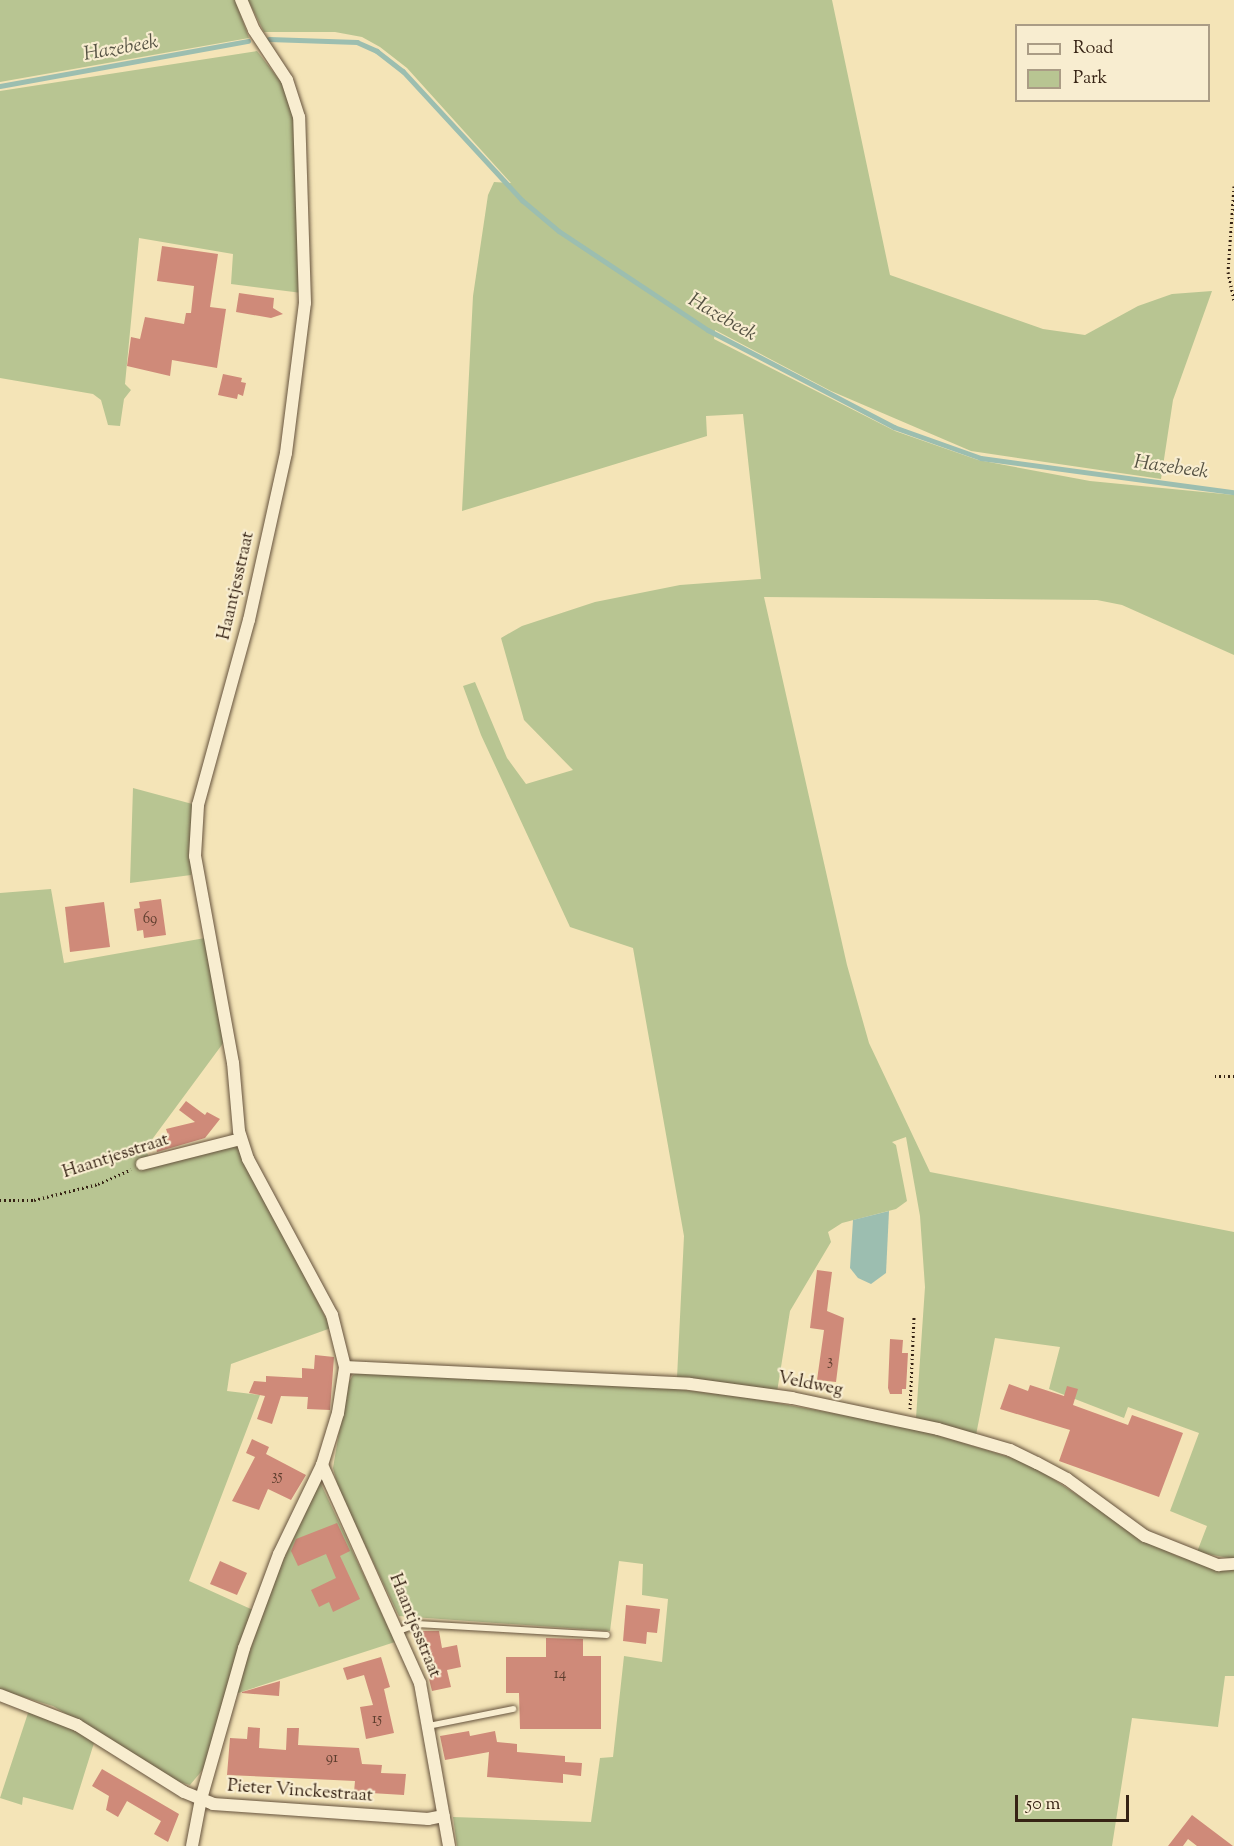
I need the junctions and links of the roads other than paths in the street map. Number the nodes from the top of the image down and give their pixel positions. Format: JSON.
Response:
{"nodes":[{"id":1,"x":242,"y":0,"type":"edge"},
{"id":2,"x":241,"y":1139,"type":"junction"},
{"id":3,"x":142,"y":1164,"type":"road end"},
{"id":4,"x":345,"y":1367,"type":"junction"},
{"id":5,"x":322,"y":1464,"type":"junction"},
{"id":6,"x":1234,"y":1564,"type":"edge"},
{"id":7,"x":399,"y":1631,"type":"junction"},
{"id":8,"x":607,"y":1635,"type":"dead end"},
{"id":9,"x":0,"y":1695,"type":"edge"},
{"id":10,"x":513,"y":1708,"type":"dead end"},
{"id":11,"x":428,"y":1726,"type":"junction"},
{"id":12,"x":201,"y":1800,"type":"junction"},
{"id":13,"x":444,"y":1816,"type":"junction"},
{"id":14,"x":192,"y":1846,"type":"edge"},
{"id":15,"x":449,"y":1846,"type":"edge"}],
"edges":[{"from":1,"to":2,"type":"street","name":"Haantjesstraat"},
{"from":2,"to":3,"type":"street","name":"Haantjesstraat"},
{"from":2,"to":4,"type":"street","name":"Haantjesstraat"},
{"from":4,"to":5,"type":"street","name":"Haantjesstraat"},
{"from":4,"to":6,"type":"street","name":"Veldweg"},
{"from":5,"to":7,"type":"street","name":"Haantjesstraat"},
{"from":5,"to":12,"type":"street","name":"Haantjesstraat"},
{"from":7,"to":8,"type":"lane"},
{"from":7,"to":11,"type":"street","name":"Haantjesstraat"},
{"from":9,"to":12,"type":"street","name":"Pieter Vinckestraat"},
{"from":10,"to":11,"type":"lane"},
{"from":11,"to":13,"type":"street","name":"Haantjesstraat"},
{"from":12,"to":13,"type":"street","name":"Pieter Vinckestraat"},
{"from":12,"to":14,"type":"street","name":"Haantjesstraat"},
{"from":13,"to":15,"type":"street","name":"Haantjesstraat"}]}
